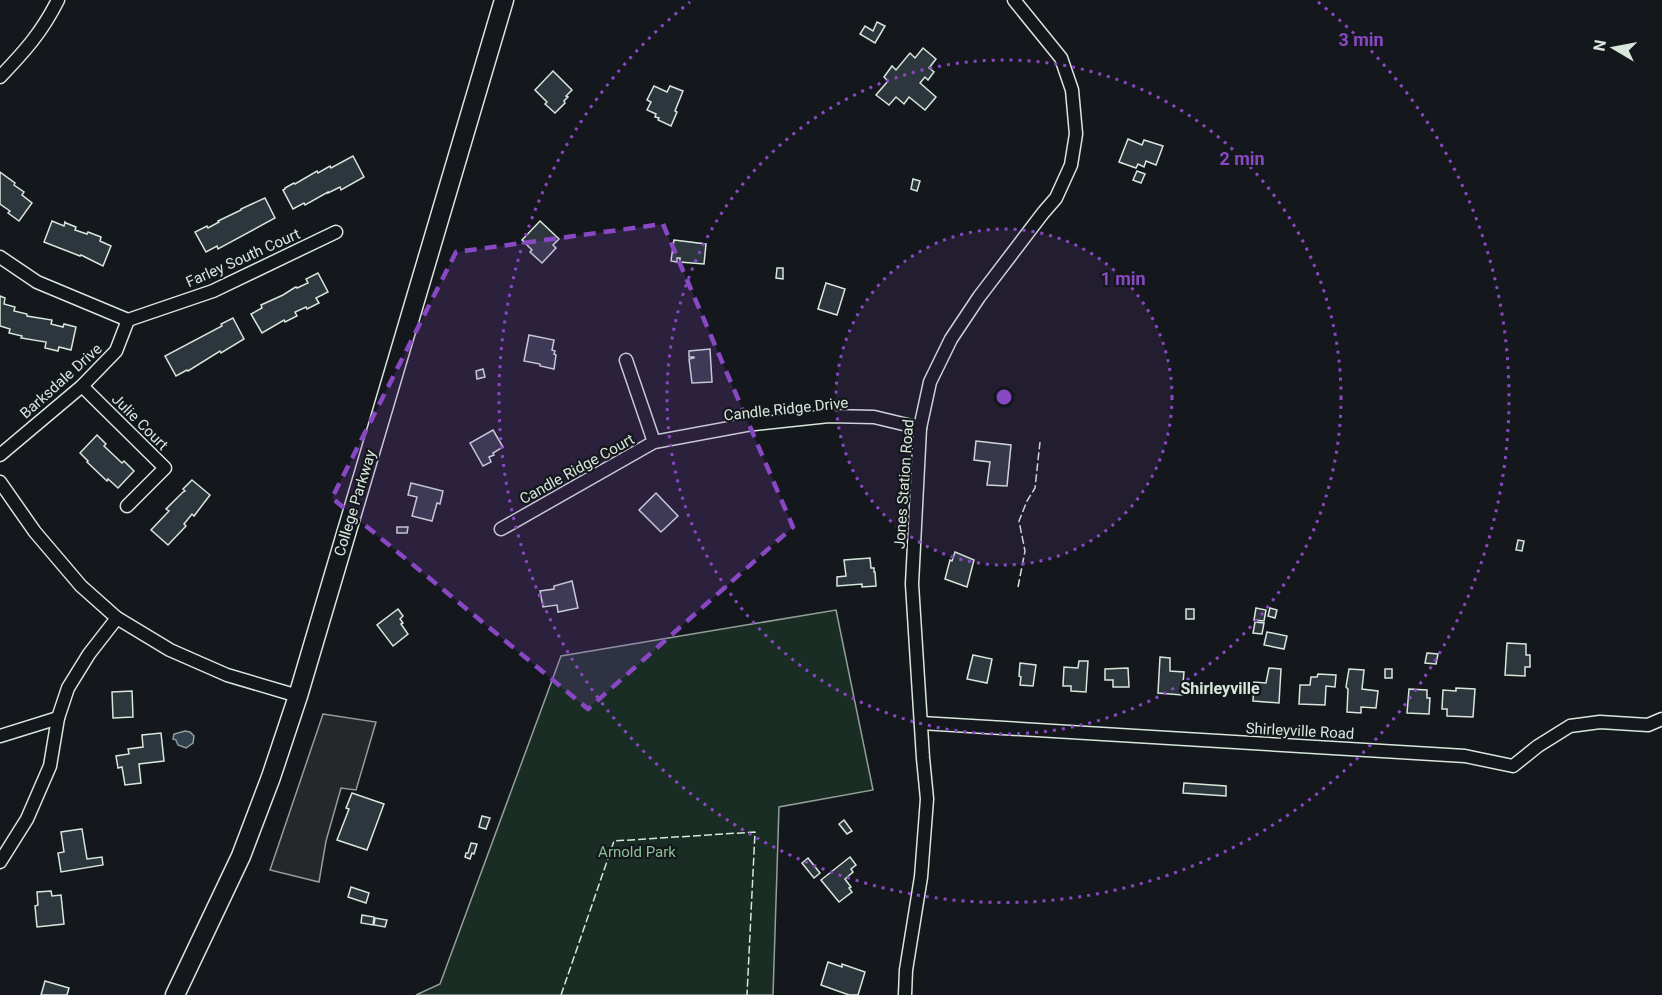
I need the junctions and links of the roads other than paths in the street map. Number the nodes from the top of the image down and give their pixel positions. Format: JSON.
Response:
{"nodes":[{"id":1,"x":58,"y":0,"type":"edge"},
{"id":2,"x":504,"y":0,"type":"edge"},
{"id":3,"x":1014,"y":0,"type":"edge"},
{"id":4,"x":0,"y":77,"type":"edge"},
{"id":5,"x":336,"y":232,"type":"dead end"},
{"id":6,"x":0,"y":257,"type":"edge"},
{"id":7,"x":128,"y":320,"type":"junction"},
{"id":8,"x":626,"y":360,"type":"dead end"},
{"id":9,"x":81,"y":386,"type":"junction"},
{"id":10,"x":921,"y":428,"type":"junction"},
{"id":11,"x":654,"y":442,"type":"junction"},
{"id":12,"x":0,"y":455,"type":"edge"},
{"id":13,"x":0,"y":482,"type":"edge"},
{"id":14,"x":127,"y":506,"type":"dead end"},
{"id":15,"x":501,"y":529,"type":"dead end"},
{"id":16,"x":117,"y":618,"type":"junction"},
{"id":17,"x":298,"y":696,"type":"junction"},
{"id":18,"x":58,"y":718,"type":"junction"},
{"id":19,"x":1662,"y":719,"type":"edge"},
{"id":20,"x":921,"y":723,"type":"junction"},
{"id":21,"x":0,"y":736,"type":"edge"},
{"id":22,"x":0,"y":862,"type":"edge"},
{"id":23,"x":174,"y":995,"type":"edge"},
{"id":24,"x":905,"y":995,"type":"edge"}],
"edges":[{"from":1,"to":4,"type":"street"},
{"from":2,"to":17,"type":"main road","name":"College Parkway"},
{"from":3,"to":10,"type":"street","name":"Jones Station Road"},
{"from":5,"to":7,"type":"street","name":"Farley South Court"},
{"from":6,"to":7,"type":"street"},
{"from":7,"to":9,"type":"street","name":"Barksdale Drive"},
{"from":8,"to":11,"type":"street","name":"Candle Ridge Court"},
{"from":9,"to":12,"type":"street","name":"Barksdale Drive"},
{"from":9,"to":14,"type":"street","name":"Julie Court"},
{"from":10,"to":11,"type":"street","name":"Candle Ridge Drive"},
{"from":10,"to":20,"type":"street","name":"Jones Station Road"},
{"from":11,"to":15,"type":"street","name":"Candle Ridge Court"},
{"from":13,"to":16,"type":"street"},
{"from":16,"to":17,"type":"street"},
{"from":16,"to":18,"type":"street"},
{"from":17,"to":23,"type":"main road","name":"College Parkway"},
{"from":18,"to":21,"type":"street"},
{"from":18,"to":22,"type":"street"},
{"from":19,"to":20,"type":"street","name":"Shirleyville Road"},
{"from":20,"to":24,"type":"street","name":"Jones Station Road"}]}
